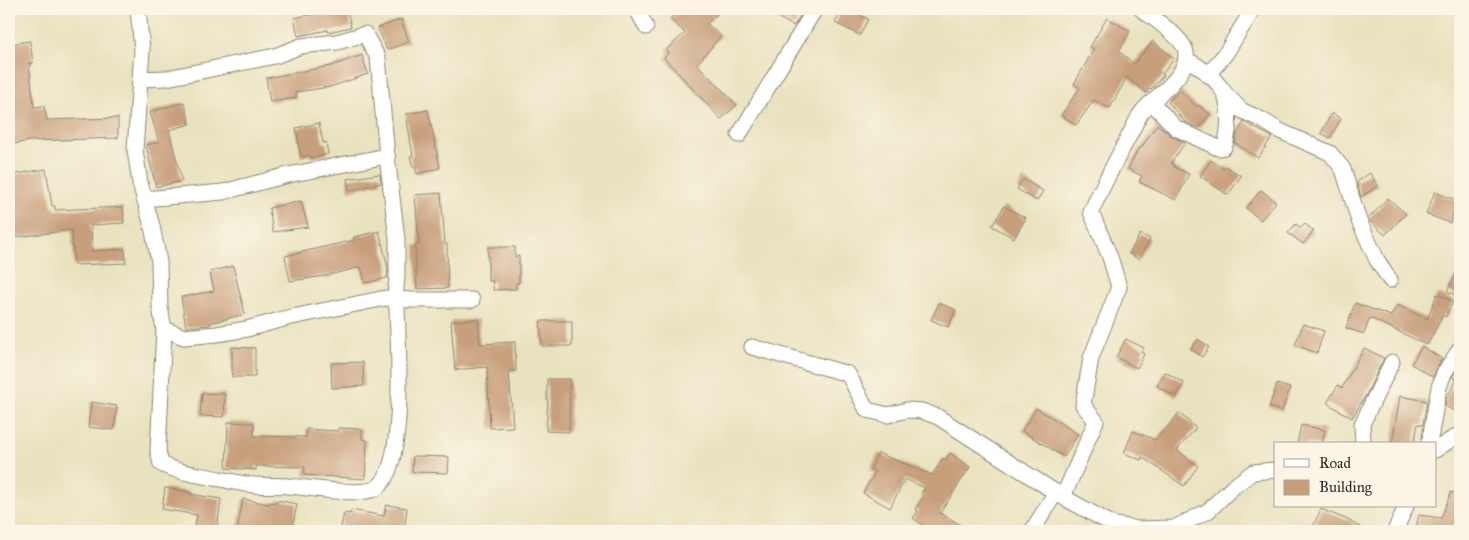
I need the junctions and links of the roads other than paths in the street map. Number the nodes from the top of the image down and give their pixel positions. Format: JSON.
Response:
{"nodes":[{"id":1,"x":138,"y":9,"type":"edge"},
{"id":2,"x":637,"y":9,"type":"edge"},
{"id":3,"x":815,"y":9,"type":"edge"},
{"id":4,"x":1141,"y":9,"type":"edge"},
{"id":5,"x":1253,"y":9,"type":"edge"},
{"id":6,"x":646,"y":27,"type":"dead end"},
{"id":7,"x":1186,"y":60,"type":"junction"},
{"id":8,"x":1208,"y":75,"type":"junction"},
{"id":9,"x":140,"y":79,"type":"junction"},
{"id":10,"x":1222,"y":90,"type":"junction"},
{"id":11,"x":1152,"y":103,"type":"junction"},
{"id":12,"x":739,"y":136,"type":"dead end"},
{"id":13,"x":387,"y":156,"type":"junction"},
{"id":14,"x":144,"y":199,"type":"junction"},
{"id":15,"x":1390,"y":280,"type":"dead end"},
{"id":16,"x":395,"y":299,"type":"junction"},
{"id":17,"x":472,"y":300,"type":"dead end"},
{"id":18,"x":164,"y":329,"type":"junction"},
{"id":19,"x":752,"y":347,"type":"dead end"},
{"id":20,"x":1460,"y":349,"type":"edge"},
{"id":21,"x":1392,"y":362,"type":"dead end"},
{"id":22,"x":1460,"y":434,"type":"edge"},
{"id":23,"x":1364,"y":442,"type":"edge"},
{"id":24,"x":1429,"y":442,"type":"edge"},
{"id":25,"x":1436,"y":449,"type":"edge"},
{"id":26,"x":1274,"y":470,"type":"edge"},
{"id":27,"x":1059,"y":494,"type":"junction"},
{"id":28,"x":1405,"y":508,"type":"edge"},
{"id":29,"x":1032,"y":531,"type":"edge"},
{"id":30,"x":1395,"y":531,"type":"edge"}],
"edges":[{"from":1,"to":9,"type":"street"},
{"from":2,"to":6,"type":"street"},
{"from":3,"to":12,"type":"street"},
{"from":4,"to":7,"type":"street"},
{"from":5,"to":8,"type":"street"},
{"from":7,"to":8,"type":"street"},
{"from":7,"to":11,"type":"street"},
{"from":8,"to":10,"type":"street"},
{"from":9,"to":13,"type":"street"},
{"from":9,"to":14,"type":"street"},
{"from":10,"to":11,"type":"street"},
{"from":10,"to":15,"type":"street"},
{"from":11,"to":27,"type":"street"},
{"from":13,"to":14,"type":"street"},
{"from":13,"to":16,"type":"street"},
{"from":14,"to":18,"type":"street"},
{"from":16,"to":17,"type":"street"},
{"from":16,"to":18,"type":"street"},
{"from":16,"to":18,"type":"street"},
{"from":19,"to":27,"type":"street"},
{"from":20,"to":24,"type":"street"},
{"from":21,"to":23,"type":"street"},
{"from":22,"to":25,"type":"street"},
{"from":26,"to":27,"type":"street"},
{"from":27,"to":29,"type":"street"},
{"from":28,"to":30,"type":"street"}]}
